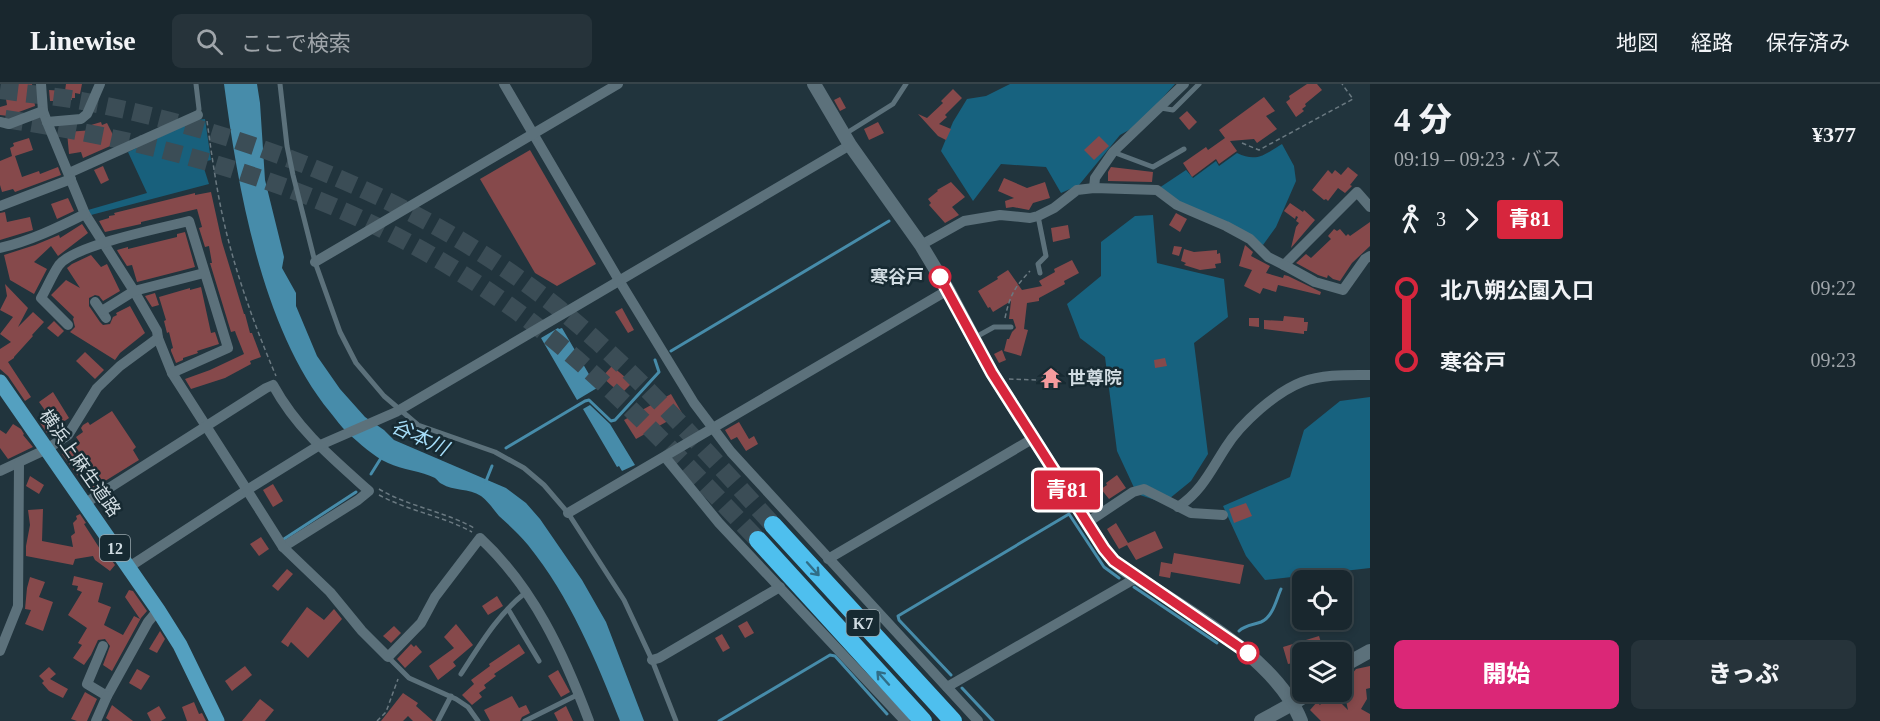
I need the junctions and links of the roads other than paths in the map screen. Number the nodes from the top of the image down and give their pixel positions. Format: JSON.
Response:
{"nodes":[{"id":1,"x":42,"y":84,"type":"edge"},
{"id":2,"x":100,"y":84,"type":"edge"},
{"id":3,"x":196,"y":84,"type":"edge"},
{"id":4,"x":280,"y":84,"type":"edge"},
{"id":5,"x":504,"y":84,"type":"edge"},
{"id":6,"x":618,"y":84,"type":"edge"},
{"id":7,"x":814,"y":84,"type":"edge"},
{"id":8,"x":906,"y":84,"type":"edge"},
{"id":9,"x":1184,"y":84,"type":"edge"},
{"id":10,"x":1198,"y":84,"type":"edge"},
{"id":11,"x":1160,"y":108,"type":"junction"},
{"id":12,"x":198,"y":115,"type":"joint"},
{"id":13,"x":45,"y":116,"type":"junction"},
{"id":14,"x":0,"y":122,"type":"edge"},
{"id":15,"x":533,"y":134,"type":"junction"},
{"id":16,"x":847,"y":140,"type":"junction"},
{"id":17,"x":1184,"y":149,"type":"dead end"},
{"id":18,"x":1113,"y":152,"type":"junction"},
{"id":19,"x":70,"y":176,"type":"junction"},
{"id":20,"x":1094,"y":188,"type":"junction"},
{"id":21,"x":0,"y":206,"type":"edge"},
{"id":22,"x":1370,"y":207,"type":"edge"},
{"id":23,"x":85,"y":214,"type":"junction"},
{"id":24,"x":1038,"y":216,"type":"junction"},
{"id":25,"x":103,"y":243,"type":"junction"},
{"id":26,"x":921,"y":245,"type":"junction"},
{"id":27,"x":0,"y":248,"type":"edge"},
{"id":28,"x":1370,"y":256,"type":"edge"},
{"id":29,"x":315,"y":262,"type":"junction"},
{"id":30,"x":1284,"y":265,"type":"junction"},
{"id":31,"x":204,"y":273,"type":"junction"},
{"id":32,"x":1040,"y":273,"type":"dead end"},
{"id":33,"x":620,"y":282,"type":"junction"},
{"id":34,"x":948,"y":290,"type":"junction"},
{"id":35,"x":134,"y":291,"type":"junction"},
{"id":36,"x":101,"y":310,"type":"dead end"},
{"id":37,"x":68,"y":325,"type":"dead end"},
{"id":38,"x":1011,"y":327,"type":"dead end"},
{"id":39,"x":158,"y":338,"type":"junction"},
{"id":40,"x":974,"y":338,"type":"junction"},
{"id":41,"x":172,"y":373,"type":"junction"},
{"id":42,"x":1370,"y":375,"type":"edge"},
{"id":43,"x":0,"y":382,"type":"edge"},
{"id":44,"x":398,"y":411,"type":"junction"},
{"id":45,"x":206,"y":427,"type":"junction"},
{"id":46,"x":713,"y":428,"type":"junction"},
{"id":47,"x":1034,"y":438,"type":"junction"},
{"id":48,"x":321,"y":444,"type":"junction"},
{"id":49,"x":47,"y":449,"type":"junction"},
{"id":50,"x":664,"y":457,"type":"junction"},
{"id":51,"x":19,"y":462,"type":"junction"},
{"id":52,"x":0,"y":471,"type":"edge"},
{"id":53,"x":247,"y":490,"type":"junction"},
{"id":54,"x":84,"y":504,"type":"junction"},
{"id":55,"x":1178,"y":507,"type":"junction"},
{"id":56,"x":568,"y":513,"type":"junction"},
{"id":57,"x":1223,"y":515,"type":"dead end"},
{"id":58,"x":1088,"y":522,"type":"junction"},
{"id":59,"x":773,"y":525,"type":"tunnel mouth"},
{"id":60,"x":758,"y":540,"type":"tunnel mouth"},
{"id":61,"x":283,"y":547,"type":"junction"},
{"id":62,"x":828,"y":560,"type":"junction"},
{"id":63,"x":129,"y":567,"type":"junction"},
{"id":64,"x":1136,"y":578,"type":"junction"},
{"id":65,"x":780,"y":587,"type":"junction"},
{"id":66,"x":525,"y":593,"type":"junction"},
{"id":67,"x":508,"y":609,"type":"junction"},
{"id":68,"x":159,"y":610,"type":"junction"},
{"id":69,"x":103,"y":646,"type":"dead end"},
{"id":70,"x":0,"y":651,"type":"edge"},
{"id":71,"x":1370,"y":651,"type":"edge"},
{"id":72,"x":388,"y":657,"type":"junction"},
{"id":73,"x":652,"y":660,"type":"junction"},
{"id":74,"x":538,"y":661,"type":"dead end"},
{"id":75,"x":1352,"y":661,"type":"edge"},
{"id":76,"x":461,"y":674,"type":"dead end"},
{"id":77,"x":946,"y":687,"type":"junction"},
{"id":78,"x":579,"y":694,"type":"junction"},
{"id":79,"x":107,"y":696,"type":"junction"},
{"id":80,"x":451,"y":696,"type":"junction"},
{"id":81,"x":1295,"y":702,"type":"edge"},
{"id":82,"x":1292,"y":704,"type":"junction"},
{"id":83,"x":899,"y":719,"type":"edge"},
{"id":84,"x":96,"y":721,"type":"edge"},
{"id":85,"x":217,"y":721,"type":"edge"},
{"id":86,"x":438,"y":721,"type":"edge"},
{"id":87,"x":478,"y":721,"type":"edge"},
{"id":88,"x":525,"y":721,"type":"edge"},
{"id":89,"x":589,"y":721,"type":"edge"},
{"id":90,"x":676,"y":721,"type":"edge"},
{"id":91,"x":923,"y":721,"type":"edge"},
{"id":92,"x":953,"y":721,"type":"edge"},
{"id":93,"x":978,"y":721,"type":"edge"},
{"id":94,"x":1261,"y":721,"type":"edge"},
{"id":95,"x":1301,"y":721,"type":"edge"}],
"edges":[{"from":1,"to":13,"type":"street"},
{"from":2,"to":13,"type":"street"},
{"from":3,"to":12,"type":"lane"},
{"from":4,"to":29,"type":"lane"},
{"from":5,"to":15,"type":"street"},
{"from":6,"to":15,"type":"street"},
{"from":7,"to":16,"type":"street"},
{"from":8,"to":16,"type":"lane"},
{"from":9,"to":11,"type":"street"},
{"from":10,"to":11,"type":"lane"},
{"from":11,"to":18,"type":"street"},
{"from":12,"to":19,"type":"street"},
{"from":13,"to":14,"type":"street"},
{"from":13,"to":19,"type":"street"},
{"from":15,"to":29,"type":"street"},
{"from":15,"to":33,"type":"street"},
{"from":16,"to":26,"type":"street"},
{"from":16,"to":33,"type":"street"},
{"from":17,"to":18,"type":"lane"},
{"from":18,"to":20,"type":"street"},
{"from":19,"to":21,"type":"street"},
{"from":19,"to":23,"type":"street"},
{"from":20,"to":24,"type":"street"},
{"from":20,"to":30,"type":"street"},
{"from":22,"to":30,"type":"street"},
{"from":23,"to":25,"type":"street"},
{"from":23,"to":27,"type":"street"},
{"from":24,"to":26,"type":"street"},
{"from":24,"to":32,"type":"lane"},
{"from":25,"to":31,"type":"street"},
{"from":25,"to":35,"type":"street"},
{"from":25,"to":37,"type":"street"},
{"from":26,"to":34,"type":"street"},
{"from":28,"to":30,"type":"street"},
{"from":29,"to":44,"type":"lane"},
{"from":31,"to":35,"type":"street"},
{"from":31,"to":41,"type":"street"},
{"from":33,"to":44,"type":"street"},
{"from":33,"to":46,"type":"street"},
{"from":34,"to":40,"type":"street"},
{"from":34,"to":46,"type":"street"},
{"from":35,"to":36,"type":"street"},
{"from":35,"to":39,"type":"street"},
{"from":38,"to":40,"type":"lane"},
{"from":39,"to":41,"type":"street"},
{"from":39,"to":49,"type":"street"},
{"from":40,"to":47,"type":"street"},
{"from":41,"to":45,"type":"street"},
{"from":42,"to":55,"type":"street"},
{"from":43,"to":49,"type":"main road","name":"横浜上麻生道路","number":"12"},
{"from":44,"to":48,"type":"street"},
{"from":44,"to":56,"type":"lane"},
{"from":45,"to":48,"type":"street"},
{"from":45,"to":53,"type":"street"},
{"from":45,"to":54,"type":"street"},
{"from":46,"to":50,"type":"street"},
{"from":46,"to":62,"type":"street"},
{"from":47,"to":58,"type":"street"},
{"from":47,"to":62,"type":"street"},
{"from":48,"to":53,"type":"street"},
{"from":48,"to":61,"type":"street"},
{"from":49,"to":51,"type":"street"},
{"from":49,"to":54,"type":"main road","name":"横浜上麻生道路","number":"12"},
{"from":50,"to":56,"type":"street"},
{"from":50,"to":65,"type":"street"},
{"from":51,"to":52,"type":"street"},
{"from":51,"to":70,"type":"street"},
{"from":53,"to":61,"type":"street"},
{"from":53,"to":63,"type":"street"},
{"from":54,"to":63,"type":"main road","name":"横浜上麻生道路","number":"12"},
{"from":55,"to":57,"type":"street"},
{"from":55,"to":58,"type":"street"},
{"from":56,"to":73,"type":"lane"},
{"from":58,"to":64,"type":"street"},
{"from":59,"to":92,"type":"highway","number":"K7","one_way":true},
{"from":91,"to":60,"type":"highway","number":"K7","one_way":true},
{"from":61,"to":72,"type":"street"},
{"from":62,"to":77,"type":"street"},
{"from":63,"to":68,"type":"main road","name":"横浜上麻生道路","number":"12"},
{"from":64,"to":77,"type":"street"},
{"from":64,"to":82,"type":"street"},
{"from":65,"to":73,"type":"street"},
{"from":65,"to":83,"type":"street"},
{"from":66,"to":67,"type":"lane"},
{"from":66,"to":72,"type":"street"},
{"from":66,"to":78,"type":"street"},
{"from":67,"to":74,"type":"lane"},
{"from":67,"to":76,"type":"lane"},
{"from":68,"to":79,"type":"street"},
{"from":68,"to":85,"type":"main road","name":"横浜上麻生道路","number":"12"},
{"from":69,"to":79,"type":"street"},
{"from":71,"to":75,"type":"street"},
{"from":72,"to":80,"type":"lane"},
{"from":73,"to":90,"type":"lane"},
{"from":77,"to":93,"type":"street"},
{"from":78,"to":88,"type":"lane"},
{"from":78,"to":89,"type":"street"},
{"from":79,"to":84,"type":"street"},
{"from":80,"to":86,"type":"lane"},
{"from":80,"to":87,"type":"lane"},
{"from":81,"to":82,"type":"street"},
{"from":82,"to":94,"type":"street"},
{"from":82,"to":95,"type":"street"}]}
